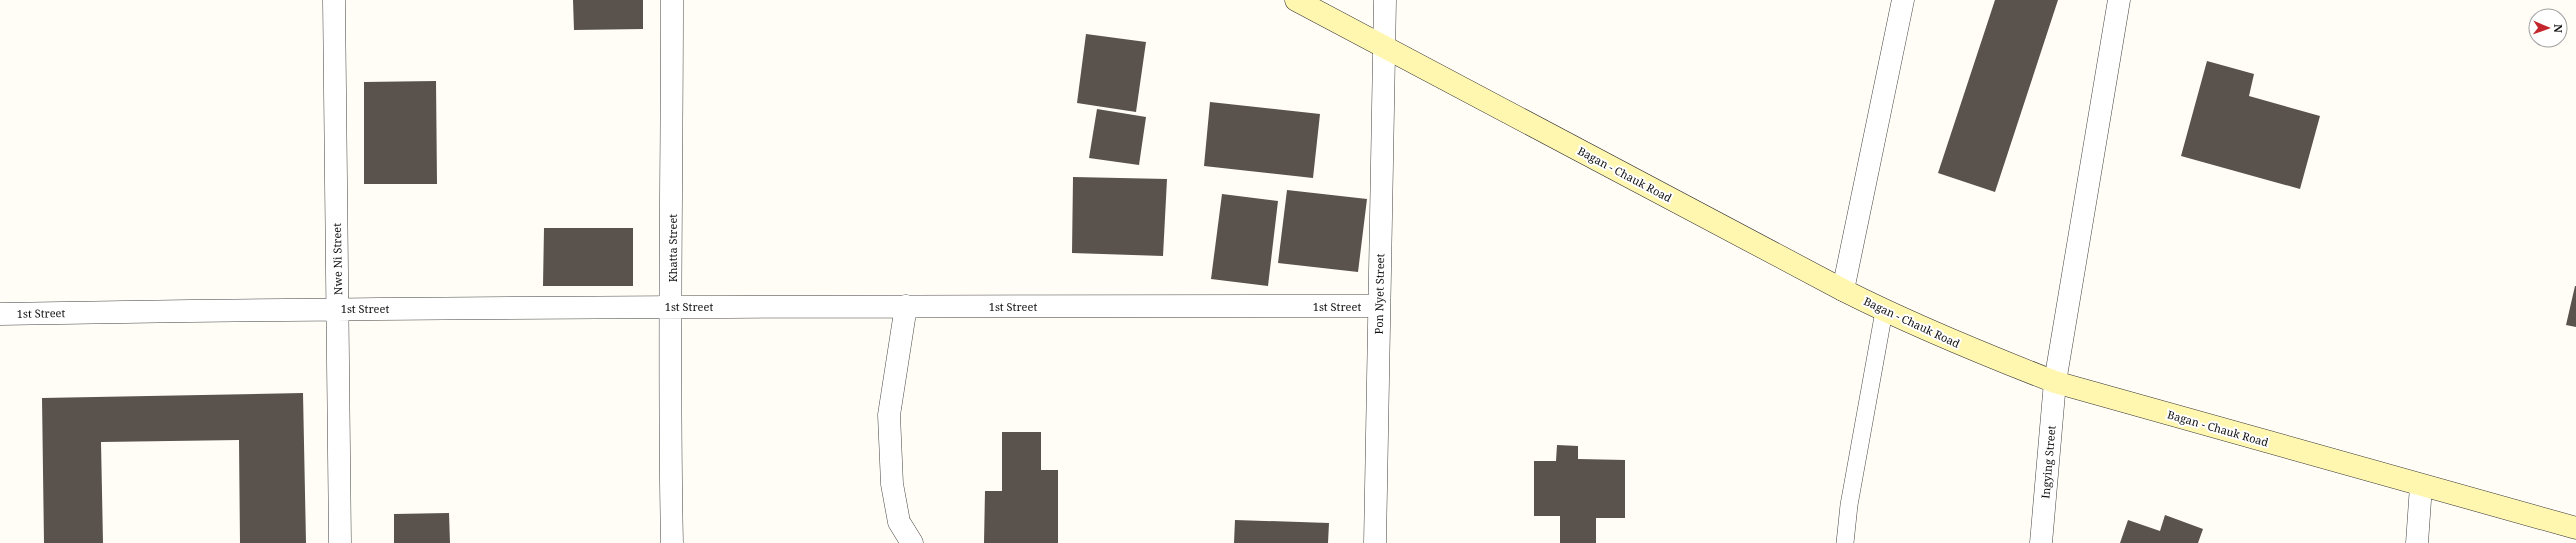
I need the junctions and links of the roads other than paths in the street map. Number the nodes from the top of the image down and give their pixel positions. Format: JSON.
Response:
{"nodes":[{"id":1,"x":334,"y":0,"type":"edge"},
{"id":2,"x":672,"y":0,"type":"edge"},
{"id":3,"x":1296,"y":0,"type":"edge"},
{"id":4,"x":1385,"y":0,"type":"edge"},
{"id":5,"x":1903,"y":0,"type":"edge"},
{"id":6,"x":2120,"y":0,"type":"edge"},
{"id":7,"x":1383,"y":46,"type":"junction"},
{"id":8,"x":1843,"y":290,"type":"junction"},
{"id":9,"x":672,"y":306,"type":"junction"},
{"id":10,"x":906,"y":306,"type":"junction"},
{"id":11,"x":1378,"y":306,"type":"junction"},
{"id":12,"x":338,"y":308,"type":"junction"},
{"id":13,"x":1884,"y":311,"type":"junction"},
{"id":14,"x":0,"y":314,"type":"edge"},
{"id":15,"x":2055,"y":382,"type":"junction"},
{"id":16,"x":2421,"y":486,"type":"junction"},
{"id":17,"x":2576,"y":528,"type":"edge"},
{"id":18,"x":340,"y":543,"type":"edge"},
{"id":19,"x":672,"y":543,"type":"edge"},
{"id":20,"x":912,"y":543,"type":"edge"},
{"id":21,"x":1375,"y":543,"type":"edge"},
{"id":22,"x":1845,"y":543,"type":"edge"},
{"id":23,"x":2041,"y":543,"type":"edge"},
{"id":24,"x":2417,"y":543,"type":"edge"}],
"edges":[{"from":1,"to":12,"type":"street","name":"Nwe Ni Street"},
{"from":2,"to":9,"type":"street","name":"Khatta Street"},
{"from":3,"to":7,"type":"main road","name":"Bagan - Chauk Road"},
{"from":4,"to":7,"type":"street","name":"Pon Nyet Street"},
{"from":5,"to":8,"type":"street"},
{"from":6,"to":15,"type":"street","name":"Ingying Street"},
{"from":7,"to":8,"type":"main road","name":"Bagan - Chauk Road"},
{"from":7,"to":11,"type":"street","name":"Pon Nyet Street"},
{"from":8,"to":13,"type":"main road","name":"Bagan - Chauk Road"},
{"from":9,"to":10,"type":"street","name":"1st Street"},
{"from":9,"to":12,"type":"street","name":"1st Street"},
{"from":9,"to":19,"type":"street","name":"Khatta Street"},
{"from":10,"to":11,"type":"street","name":"1st Street"},
{"from":10,"to":20,"type":"street"},
{"from":11,"to":21,"type":"street","name":"Pon Nyet Street"},
{"from":12,"to":14,"type":"street","name":"1st Street"},
{"from":12,"to":18,"type":"street","name":"Nwe Ni Street"},
{"from":13,"to":15,"type":"main road","name":"Bagan - Chauk Road"},
{"from":13,"to":22,"type":"lane"},
{"from":15,"to":16,"type":"main road","name":"Bagan - Chauk Road"},
{"from":15,"to":23,"type":"street","name":"Ingying Street"},
{"from":16,"to":17,"type":"main road","name":"Bagan - Chauk Road"},
{"from":16,"to":24,"type":"street"}]}
